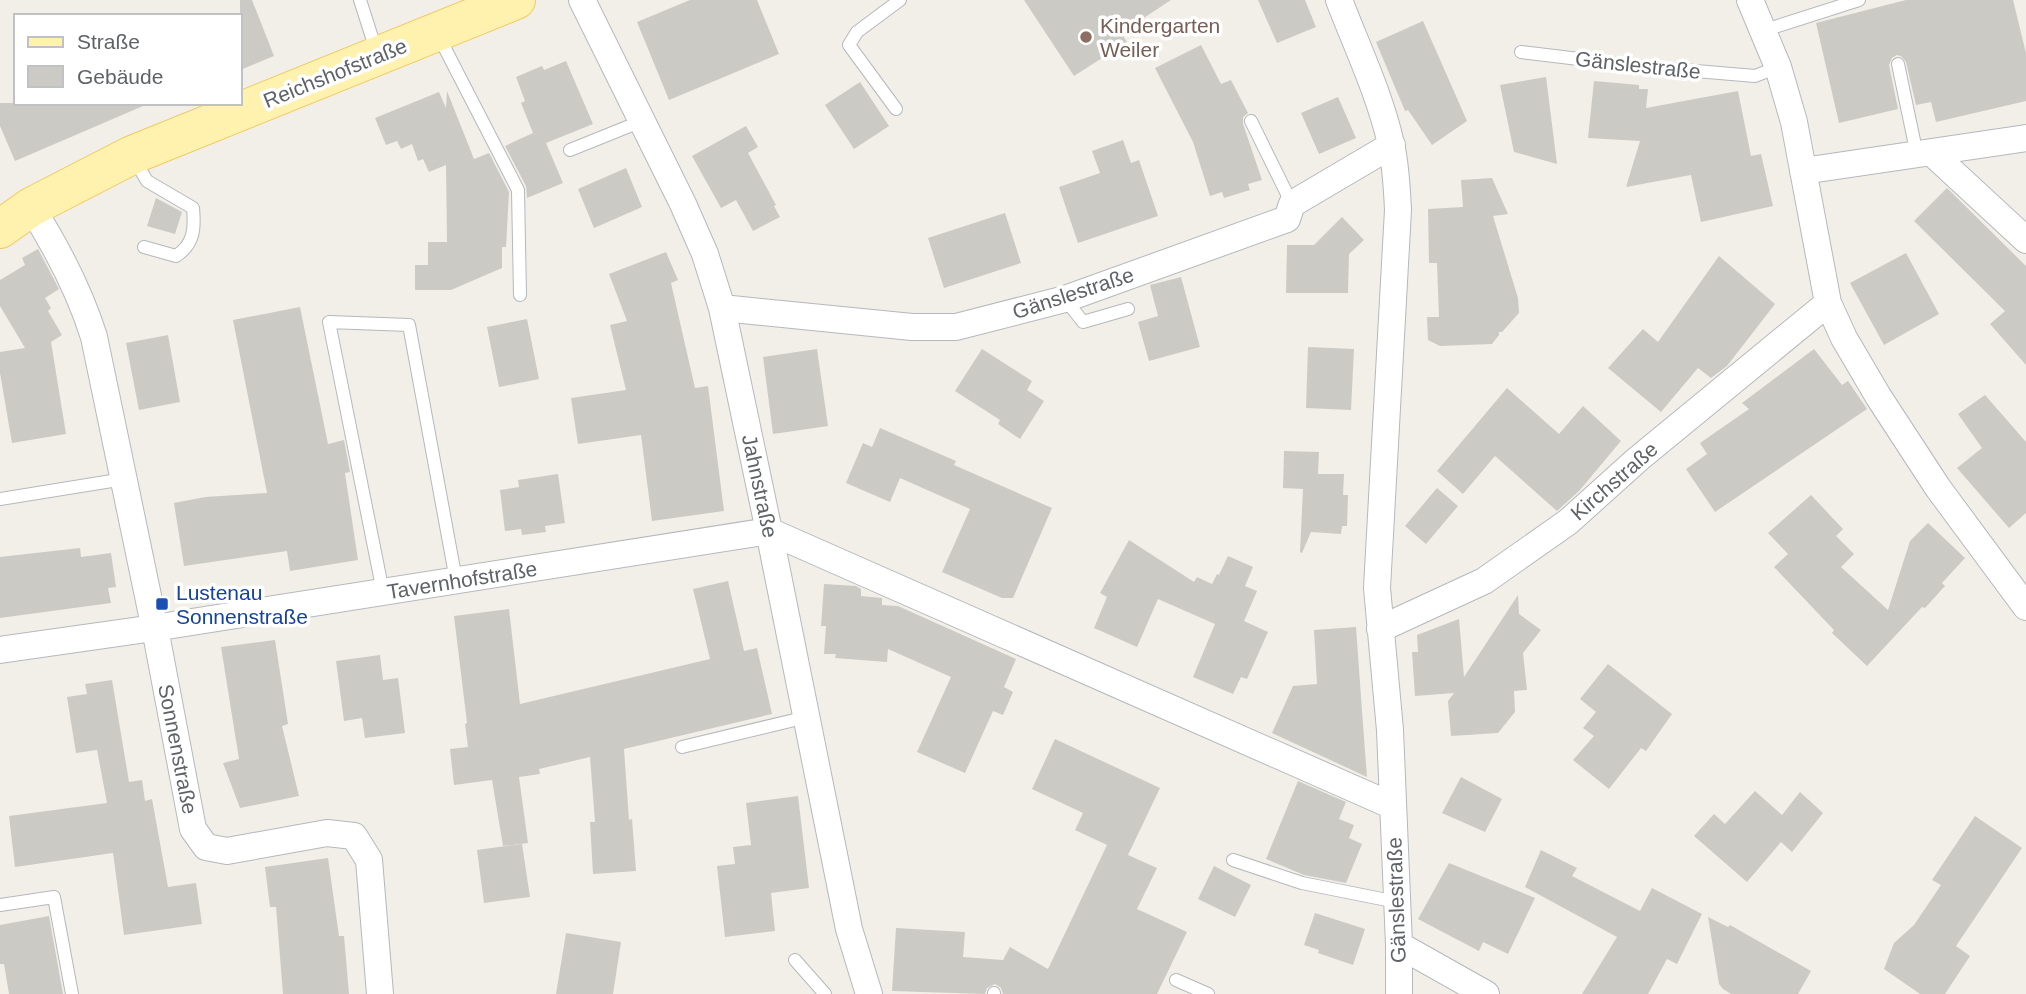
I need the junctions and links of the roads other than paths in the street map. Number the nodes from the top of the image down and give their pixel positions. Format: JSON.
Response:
{"nodes":[{"id":1,"x":360,"y":0,"type":"edge"},
{"id":2,"x":516,"y":0,"type":"edge"},
{"id":3,"x":582,"y":0,"type":"edge"},
{"id":4,"x":900,"y":0,"type":"edge"},
{"id":5,"x":1339,"y":0,"type":"edge"},
{"id":6,"x":1750,"y":0,"type":"edge"},
{"id":7,"x":1859,"y":0,"type":"edge"},
{"id":8,"x":1762,"y":31,"type":"junction"},
{"id":9,"x":436,"y":32,"type":"junction"},
{"id":10,"x":1521,"y":52,"type":"dead end"},
{"id":11,"x":377,"y":56,"type":"junction"},
{"id":12,"x":1898,"y":64,"type":"dead end"},
{"id":13,"x":1766,"y":71,"type":"junction"},
{"id":14,"x":896,"y":108,"type":"dead end"},
{"id":15,"x":642,"y":121,"type":"junction"},
{"id":16,"x":1251,"y":121,"type":"dead end"},
{"id":17,"x":2026,"y":138,"type":"edge"},
{"id":18,"x":1392,"y":145,"type":"junction"},
{"id":19,"x":570,"y":150,"type":"dead end"},
{"id":20,"x":1925,"y":154,"type":"junction"},
{"id":21,"x":132,"y":155,"type":"junction"},
{"id":22,"x":1803,"y":171,"type":"junction"},
{"id":23,"x":1292,"y":204,"type":"junction"},
{"id":24,"x":9,"y":219,"type":"edge"},
{"id":25,"x":2026,"y":240,"type":"edge"},
{"id":26,"x":144,"y":247,"type":"dead end"},
{"id":27,"x":520,"y":295,"type":"dead end"},
{"id":28,"x":1065,"y":299,"type":"junction"},
{"id":29,"x":1828,"y":303,"type":"junction"},
{"id":30,"x":722,"y":308,"type":"junction"},
{"id":31,"x":1128,"y":309,"type":"dead end"},
{"id":32,"x":124,"y":479,"type":"junction"},
{"id":33,"x":0,"y":499,"type":"edge"},
{"id":34,"x":769,"y":531,"type":"junction"},
{"id":35,"x":456,"y":580,"type":"junction"},
{"id":36,"x":383,"y":592,"type":"junction"},
{"id":37,"x":2026,"y":607,"type":"edge"},
{"id":38,"x":155,"y":628,"type":"junction"},
{"id":39,"x":1380,"y":629,"type":"junction"},
{"id":40,"x":0,"y":650,"type":"edge"},
{"id":41,"x":807,"y":717,"type":"junction"},
{"id":42,"x":682,"y":747,"type":"dead end"},
{"id":43,"x":1393,"y":806,"type":"junction"},
{"id":44,"x":1233,"y":860,"type":"dead end"},
{"id":45,"x":1397,"y":902,"type":"junction"},
{"id":46,"x":0,"y":905,"type":"edge"},
{"id":47,"x":1399,"y":945,"type":"junction"},
{"id":48,"x":795,"y":960,"type":"dead end"},
{"id":49,"x":1176,"y":980,"type":"dead end"},
{"id":50,"x":72,"y":994,"type":"edge"},
{"id":51,"x":380,"y":994,"type":"edge"},
{"id":52,"x":825,"y":994,"type":"edge"},
{"id":53,"x":869,"y":994,"type":"edge"},
{"id":54,"x":1208,"y":994,"type":"edge"},
{"id":55,"x":1399,"y":994,"type":"edge"},
{"id":56,"x":1486,"y":994,"type":"edge"}],
"edges":[{"from":1,"to":11,"type":"lane"},
{"from":2,"to":9,"type":"main road","name":"Reichshofstraße"},
{"from":3,"to":15,"type":"street","name":"Jahnstraße"},
{"from":4,"to":14,"type":"lane"},
{"from":5,"to":18,"type":"street","name":"Gänslestraße"},
{"from":6,"to":8,"type":"street"},
{"from":7,"to":8,"type":"lane"},
{"from":8,"to":13,"type":"street"},
{"from":9,"to":11,"type":"main road","name":"Reichshofstraße"},
{"from":9,"to":27,"type":"lane"},
{"from":10,"to":13,"type":"lane","name":"Gänslestraße"},
{"from":11,"to":21,"type":"main road","name":"Reichshofstraße"},
{"from":12,"to":20,"type":"lane"},
{"from":13,"to":22,"type":"street"},
{"from":15,"to":19,"type":"lane"},
{"from":15,"to":30,"type":"street","name":"Jahnstraße"},
{"from":16,"to":23,"type":"lane"},
{"from":17,"to":20,"type":"street"},
{"from":18,"to":23,"type":"street","name":"Gänslestraße"},
{"from":18,"to":39,"type":"street","name":"Gänslestraße"},
{"from":20,"to":22,"type":"street"},
{"from":20,"to":25,"type":"street"},
{"from":21,"to":24,"type":"main road","name":"Reichshofstraße"},
{"from":21,"to":26,"type":"lane"},
{"from":22,"to":29,"type":"street"},
{"from":23,"to":28,"type":"street","name":"Gänslestraße"},
{"from":24,"to":32,"type":"street"},
{"from":28,"to":30,"type":"street","name":"Gänslestraße"},
{"from":28,"to":31,"type":"lane"},
{"from":29,"to":37,"type":"street"},
{"from":29,"to":39,"type":"street","name":"Kirchstraße"},
{"from":30,"to":34,"type":"street","name":"Jahnstraße"},
{"from":32,"to":33,"type":"lane"},
{"from":32,"to":38,"type":"street"},
{"from":34,"to":35,"type":"street","name":"Tavernhofstraße"},
{"from":34,"to":41,"type":"street","name":"Jahnstraße"},
{"from":34,"to":43,"type":"street","name":"Gänslestraße"},
{"from":35,"to":36,"type":"street","name":"Tavernhofstraße"},
{"from":35,"to":36,"type":"lane"},
{"from":36,"to":38,"type":"street","name":"Tavernhofstraße"},
{"from":38,"to":40,"type":"street","name":"Tavernhofstraße"},
{"from":38,"to":51,"type":"street","name":"Sonnenstraße"},
{"from":39,"to":43,"type":"street","name":"Gänslestraße"},
{"from":41,"to":42,"type":"lane"},
{"from":41,"to":53,"type":"street","name":"Jahnstraße"},
{"from":43,"to":45,"type":"street","name":"Gänslestraße"},
{"from":44,"to":45,"type":"lane"},
{"from":45,"to":47,"type":"street","name":"Gänslestraße"},
{"from":46,"to":50,"type":"lane"},
{"from":47,"to":55,"type":"street","name":"Gänslestraße"},
{"from":47,"to":56,"type":"street"},
{"from":48,"to":52,"type":"lane"},
{"from":49,"to":54,"type":"lane"}]}
